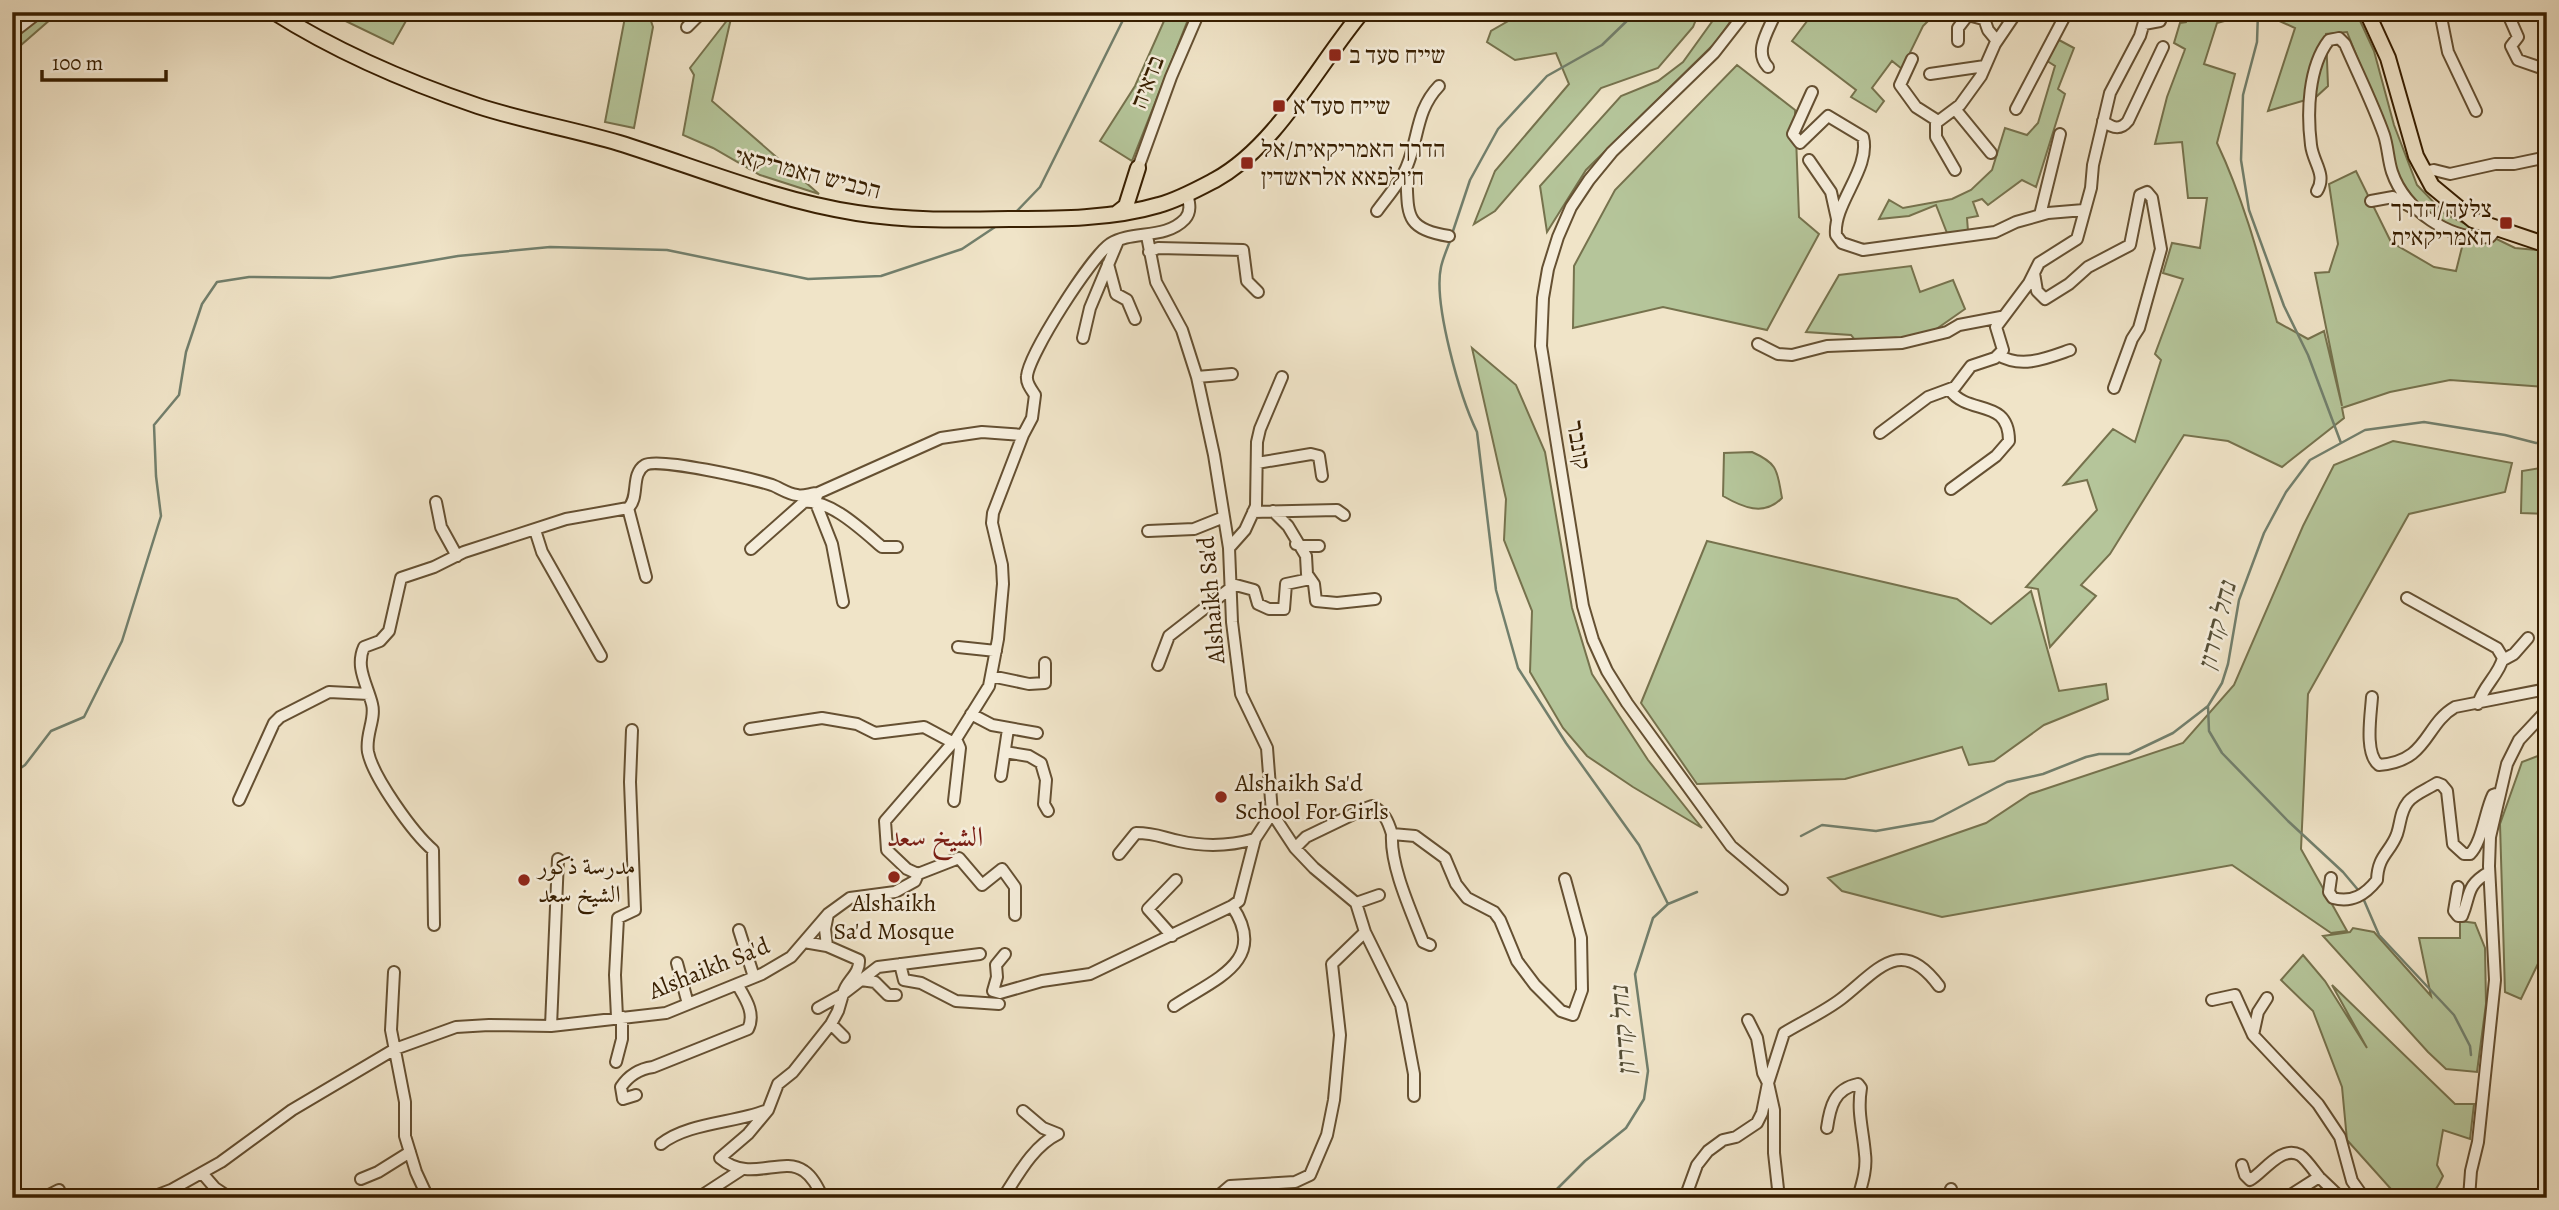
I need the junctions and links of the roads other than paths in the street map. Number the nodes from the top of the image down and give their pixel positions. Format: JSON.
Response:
{"nodes":[{"id":1,"x":39,"y":12,"type":"edge"},
{"id":2,"x":274,"y":12,"type":"edge"},
{"id":3,"x":702,"y":12,"type":"edge"},
{"id":4,"x":1199,"y":12,"type":"edge"},
{"id":5,"x":1362,"y":12,"type":"edge"},
{"id":6,"x":1746,"y":12,"type":"edge"},
{"id":7,"x":1776,"y":12,"type":"edge"},
{"id":8,"x":2067,"y":12,"type":"edge"},
{"id":9,"x":2147,"y":12,"type":"edge"},
{"id":10,"x":2163,"y":12,"type":"edge"},
{"id":11,"x":2367,"y":12,"type":"edge"},
{"id":12,"x":2440,"y":12,"type":"edge"},
{"id":13,"x":2507,"y":12,"type":"edge"},
{"id":14,"x":2016,"y":13,"type":"edge"},
{"id":15,"x":1983,"y":16,"type":"edge"},
{"id":16,"x":2144,"y":24,"type":"junction"},
{"id":17,"x":687,"y":27,"type":"dead end"},
{"id":18,"x":12,"y":33,"type":"edge"},
{"id":19,"x":1958,"y":41,"type":"dead end"},
{"id":20,"x":1997,"y":41,"type":"junction"},
{"id":21,"x":2163,"y":47,"type":"dead end"},
{"id":22,"x":1912,"y":59,"type":"dead end"},
{"id":23,"x":1985,"y":66,"type":"junction"},
{"id":24,"x":1768,"y":67,"type":"dead end"},
{"id":25,"x":2547,"y":70,"type":"edge"},
{"id":26,"x":1930,"y":74,"type":"dead end"},
{"id":27,"x":1439,"y":86,"type":"dead end"},
{"id":28,"x":1812,"y":92,"type":"dead end"},
{"id":29,"x":1955,"y":109,"type":"junction"},
{"id":30,"x":2016,"y":109,"type":"dead end"},
{"id":31,"x":2476,"y":111,"type":"dead end"},
{"id":32,"x":1938,"y":121,"type":"junction"},
{"id":33,"x":2103,"y":121,"type":"junction"},
{"id":34,"x":2060,"y":134,"type":"dead end"},
{"id":35,"x":1991,"y":153,"type":"dead end"},
{"id":36,"x":2547,"y":158,"type":"edge"},
{"id":37,"x":1809,"y":160,"type":"dead end"},
{"id":38,"x":1138,"y":168,"type":"junction"},
{"id":39,"x":1406,"y":170,"type":"junction"},
{"id":40,"x":1955,"y":170,"type":"dead end"},
{"id":41,"x":2424,"y":172,"type":"junction"},
{"id":42,"x":2317,"y":191,"type":"dead end"},
{"id":43,"x":1187,"y":193,"type":"junction"},
{"id":44,"x":1130,"y":195,"type":"junction"},
{"id":45,"x":2371,"y":201,"type":"dead end"},
{"id":46,"x":1154,"y":206,"type":"junction"},
{"id":47,"x":2084,"y":210,"type":"junction"},
{"id":48,"x":1136,"y":211,"type":"junction"},
{"id":49,"x":1377,"y":211,"type":"dead end"},
{"id":50,"x":1117,"y":213,"type":"junction"},
{"id":51,"x":2419,"y":213,"type":"junction"},
{"id":52,"x":2040,"y":215,"type":"junction"},
{"id":53,"x":1837,"y":219,"type":"junction"},
{"id":54,"x":2497,"y":228,"type":"junction"},
{"id":55,"x":1147,"y":236,"type":"junction"},
{"id":56,"x":1449,"y":236,"type":"dead end"},
{"id":57,"x":1118,"y":241,"type":"junction"},
{"id":58,"x":2547,"y":245,"type":"edge"},
{"id":59,"x":1149,"y":252,"type":"junction"},
{"id":60,"x":1108,"y":264,"type":"junction"},
{"id":61,"x":2034,"y":273,"type":"junction"},
{"id":62,"x":1258,"y":292,"type":"dead end"},
{"id":63,"x":2001,"y":317,"type":"junction"},
{"id":64,"x":1135,"y":320,"type":"dead end"},
{"id":65,"x":1083,"y":338,"type":"dead end"},
{"id":66,"x":1758,"y":344,"type":"dead end"},
{"id":67,"x":2070,"y":350,"type":"dead end"},
{"id":68,"x":1998,"y":355,"type":"junction"},
{"id":69,"x":1232,"y":374,"type":"dead end"},
{"id":70,"x":1196,"y":377,"type":"junction"},
{"id":71,"x":1282,"y":377,"type":"dead end"},
{"id":72,"x":2114,"y":388,"type":"dead end"},
{"id":73,"x":1950,"y":390,"type":"junction"},
{"id":74,"x":1880,"y":433,"type":"dead end"},
{"id":75,"x":1023,"y":435,"type":"junction"},
{"id":76,"x":1257,"y":463,"type":"junction"},
{"id":77,"x":1322,"y":476,"type":"dead end"},
{"id":78,"x":1951,"y":489,"type":"dead end"},
{"id":79,"x":816,"y":497,"type":"junction"},
{"id":80,"x":436,"y":502,"type":"dead end"},
{"id":81,"x":628,"y":508,"type":"junction"},
{"id":82,"x":1273,"y":511,"type":"junction"},
{"id":83,"x":1253,"y":512,"type":"junction"},
{"id":84,"x":1344,"y":515,"type":"dead end"},
{"id":85,"x":1224,"y":517,"type":"junction"},
{"id":86,"x":535,"y":530,"type":"junction"},
{"id":87,"x":1148,"y":531,"type":"dead end"},
{"id":88,"x":1296,"y":544,"type":"junction"},
{"id":89,"x":1319,"y":546,"type":"dead end"},
{"id":90,"x":897,"y":547,"type":"dead end"},
{"id":91,"x":1229,"y":548,"type":"junction"},
{"id":92,"x":751,"y":549,"type":"dead end"},
{"id":93,"x":457,"y":556,"type":"junction"},
{"id":94,"x":646,"y":577,"type":"dead end"},
{"id":95,"x":1310,"y":579,"type":"junction"},
{"id":96,"x":1232,"y":585,"type":"junction"},
{"id":97,"x":2407,"y":598,"type":"dead end"},
{"id":98,"x":1375,"y":599,"type":"dead end"},
{"id":99,"x":843,"y":602,"type":"dead end"},
{"id":100,"x":2528,"y":638,"type":"dead end"},
{"id":101,"x":958,"y":647,"type":"dead end"},
{"id":102,"x":996,"y":652,"type":"junction"},
{"id":103,"x":601,"y":656,"type":"dead end"},
{"id":104,"x":2503,"y":660,"type":"junction"},
{"id":105,"x":1045,"y":663,"type":"dead end"},
{"id":106,"x":1158,"y":665,"type":"dead end"},
{"id":107,"x":991,"y":676,"type":"junction"},
{"id":108,"x":2547,"y":689,"type":"edge"},
{"id":109,"x":369,"y":694,"type":"junction"},
{"id":110,"x":2372,"y":697,"type":"dead end"},
{"id":111,"x":2478,"y":704,"type":"junction"},
{"id":112,"x":2547,"y":710,"type":"edge"},
{"id":113,"x":971,"y":714,"type":"junction"},
{"id":114,"x":750,"y":729,"type":"dead end"},
{"id":115,"x":1008,"y":729,"type":"junction"},
{"id":116,"x":632,"y":730,"type":"dead end"},
{"id":117,"x":1037,"y":733,"type":"dead end"},
{"id":118,"x":954,"y":741,"type":"junction"},
{"id":119,"x":1005,"y":752,"type":"junction"},
{"id":120,"x":1001,"y":776,"type":"dead end"},
{"id":121,"x":2499,"y":794,"type":"junction"},
{"id":122,"x":239,"y":800,"type":"dead end"},
{"id":123,"x":954,"y":801,"type":"dead end"},
{"id":124,"x":1048,"y":811,"type":"dead end"},
{"id":125,"x":1272,"y":813,"type":"junction"},
{"id":126,"x":1392,"y":834,"type":"junction"},
{"id":127,"x":1255,"y":839,"type":"junction"},
{"id":128,"x":1296,"y":848,"type":"junction"},
{"id":129,"x":1119,"y":854,"type":"dead end"},
{"id":130,"x":558,"y":859,"type":"dead end"},
{"id":131,"x":2489,"y":872,"type":"junction"},
{"id":132,"x":918,"y":874,"type":"junction"},
{"id":133,"x":2331,"y":878,"type":"dead end"},
{"id":134,"x":1564,"y":879,"type":"dead end"},
{"id":135,"x":1176,"y":880,"type":"dead end"},
{"id":136,"x":2458,"y":887,"type":"dead end"},
{"id":137,"x":1782,"y":889,"type":"dead end"},
{"id":138,"x":1379,"y":895,"type":"dead end"},
{"id":139,"x":1356,"y":904,"type":"junction"},
{"id":140,"x":1232,"y":906,"type":"junction"},
{"id":141,"x":828,"y":914,"type":"junction"},
{"id":142,"x":1015,"y":915,"type":"dead end"},
{"id":143,"x":434,"y":925,"type":"dead end"},
{"id":144,"x":739,"y":930,"type":"dead end"},
{"id":145,"x":1365,"y":932,"type":"junction"},
{"id":146,"x":1172,"y":936,"type":"junction"},
{"id":147,"x":804,"y":942,"type":"junction"},
{"id":148,"x":1430,"y":945,"type":"dead end"},
{"id":149,"x":827,"y":946,"type":"junction"},
{"id":150,"x":980,"y":954,"type":"dead end"},
{"id":151,"x":1005,"y":954,"type":"dead end"},
{"id":152,"x":677,"y":963,"type":"dead end"},
{"id":153,"x":900,"y":964,"type":"junction"},
{"id":154,"x":394,"y":972,"type":"dead end"},
{"id":155,"x":754,"y":977,"type":"junction"},
{"id":156,"x":861,"y":980,"type":"junction"},
{"id":157,"x":737,"y":984,"type":"junction"},
{"id":158,"x":1939,"y":986,"type":"dead end"},
{"id":159,"x":843,"y":995,"type":"junction"},
{"id":160,"x":896,"y":995,"type":"dead end"},
{"id":161,"x":2267,"y":998,"type":"dead end"},
{"id":162,"x":2212,"y":1000,"type":"dead end"},
{"id":163,"x":688,"y":1004,"type":"junction"},
{"id":164,"x":999,"y":1004,"type":"dead end"},
{"id":165,"x":1174,"y":1006,"type":"dead end"},
{"id":166,"x":818,"y":1008,"type":"dead end"},
{"id":167,"x":619,"y":1017,"type":"junction"},
{"id":168,"x":1748,"y":1020,"type":"dead end"},
{"id":169,"x":831,"y":1024,"type":"junction"},
{"id":170,"x":551,"y":1026,"type":"junction"},
{"id":171,"x":2253,"y":1035,"type":"junction"},
{"id":172,"x":844,"y":1037,"type":"dead end"},
{"id":173,"x":395,"y":1049,"type":"junction"},
{"id":174,"x":616,"y":1062,"type":"dead end"},
{"id":175,"x":1768,"y":1083,"type":"junction"},
{"id":176,"x":636,"y":1095,"type":"dead end"},
{"id":177,"x":1414,"y":1096,"type":"dead end"},
{"id":178,"x":768,"y":1110,"type":"junction"},
{"id":179,"x":1023,"y":1111,"type":"dead end"},
{"id":180,"x":1827,"y":1128,"type":"dead end"},
{"id":181,"x":661,"y":1144,"type":"dead end"},
{"id":182,"x":410,"y":1152,"type":"junction"},
{"id":183,"x":2242,"y":1165,"type":"dead end"},
{"id":184,"x":741,"y":1170,"type":"junction"},
{"id":185,"x":202,"y":1173,"type":"junction"},
{"id":186,"x":2319,"y":1177,"type":"junction"},
{"id":187,"x":360,"y":1179,"type":"dead end"},
{"id":188,"x":59,"y":1190,"type":"dead end"},
{"id":189,"x":43,"y":1198,"type":"edge"},
{"id":190,"x":150,"y":1198,"type":"edge"},
{"id":191,"x":230,"y":1198,"type":"edge"},
{"id":192,"x":429,"y":1198,"type":"edge"},
{"id":193,"x":698,"y":1198,"type":"edge"},
{"id":194,"x":823,"y":1198,"type":"edge"},
{"id":195,"x":1003,"y":1198,"type":"edge"},
{"id":196,"x":1216,"y":1198,"type":"edge"},
{"id":197,"x":1685,"y":1198,"type":"edge"},
{"id":198,"x":1779,"y":1198,"type":"edge"},
{"id":199,"x":1858,"y":1198,"type":"edge"},
{"id":200,"x":2286,"y":1198,"type":"edge"},
{"id":201,"x":2341,"y":1198,"type":"edge"},
{"id":202,"x":2364,"y":1198,"type":"edge"},
{"id":203,"x":2469,"y":1198,"type":"edge"}],
"edges":[{"from":1,"to":18,"type":"street"},
{"from":2,"to":50,"type":"main road","name":"הכביש האמריקאי"},
{"from":3,"to":17,"type":"street"},
{"from":4,"to":38,"type":"street","name":"בדאיה"},
{"from":5,"to":43,"type":"main road","name":"הכביש האמריקאי"},
{"from":6,"to":137,"type":"street","name":"קונבר"},
{"from":7,"to":24,"type":"street"},
{"from":8,"to":30,"type":"street"},
{"from":9,"to":16,"type":"street"},
{"from":10,"to":16,"type":"street"},
{"from":11,"to":41,"type":"main road"},
{"from":12,"to":31,"type":"street"},
{"from":13,"to":25,"type":"street"},
{"from":14,"to":20,"type":"street"},
{"from":15,"to":19,"type":"street"},
{"from":15,"to":20,"type":"street"},
{"from":16,"to":33,"type":"street"},
{"from":20,"to":23,"type":"street"},
{"from":21,"to":33,"type":"street"},
{"from":22,"to":32,"type":"street"},
{"from":23,"to":26,"type":"street"},
{"from":23,"to":29,"type":"street"},
{"from":27,"to":39,"type":"street"},
{"from":28,"to":53,"type":"street"},
{"from":29,"to":32,"type":"street"},
{"from":29,"to":35,"type":"street"},
{"from":32,"to":40,"type":"street"},
{"from":33,"to":47,"type":"street"},
{"from":34,"to":52,"type":"street"},
{"from":36,"to":41,"type":"street"},
{"from":37,"to":53,"type":"street"},
{"from":38,"to":44,"type":"main road"},
{"from":38,"to":46,"type":"main road"},
{"from":39,"to":49,"type":"street"},
{"from":39,"to":56,"type":"street"},
{"from":41,"to":54,"type":"main road"},
{"from":42,"to":51,"type":"street"},
{"from":43,"to":46,"type":"main road","name":"הכביש האמריקאי"},
{"from":43,"to":55,"type":"street"},
{"from":44,"to":48,"type":"main road"},
{"from":44,"to":50,"type":"main road"},
{"from":45,"to":51,"type":"street"},
{"from":46,"to":48,"type":"main road","name":"הכביש האמריקאי"},
{"from":47,"to":52,"type":"street"},
{"from":47,"to":61,"type":"street"},
{"from":48,"to":50,"type":"main road","name":"הכביש האמריקאי"},
{"from":51,"to":54,"type":"street"},
{"from":52,"to":53,"type":"street"},
{"from":54,"to":58,"type":"main road"},
{"from":55,"to":57,"type":"street"},
{"from":55,"to":59,"type":"street","name":"Alshaikh Sa'd"},
{"from":57,"to":60,"type":"street"},
{"from":57,"to":75,"type":"street"},
{"from":59,"to":62,"type":"street"},
{"from":59,"to":70,"type":"street","name":"Alshaikh Sa'd"},
{"from":60,"to":64,"type":"street"},
{"from":60,"to":65,"type":"street"},
{"from":61,"to":63,"type":"street"},
{"from":61,"to":72,"type":"street"},
{"from":63,"to":66,"type":"street"},
{"from":63,"to":68,"type":"street"},
{"from":67,"to":68,"type":"street"},
{"from":68,"to":73,"type":"street"},
{"from":69,"to":70,"type":"street"},
{"from":70,"to":85,"type":"street","name":"Alshaikh Sa'd"},
{"from":71,"to":76,"type":"street"},
{"from":73,"to":74,"type":"street"},
{"from":73,"to":78,"type":"street"},
{"from":75,"to":79,"type":"street"},
{"from":75,"to":102,"type":"street"},
{"from":76,"to":77,"type":"street"},
{"from":76,"to":83,"type":"street"},
{"from":79,"to":81,"type":"street"},
{"from":79,"to":90,"type":"street"},
{"from":79,"to":92,"type":"street"},
{"from":79,"to":99,"type":"street"},
{"from":80,"to":93,"type":"street"},
{"from":81,"to":86,"type":"street"},
{"from":81,"to":94,"type":"street"},
{"from":82,"to":83,"type":"street"},
{"from":82,"to":84,"type":"street"},
{"from":82,"to":88,"type":"street"},
{"from":83,"to":91,"type":"street"},
{"from":85,"to":87,"type":"street"},
{"from":85,"to":91,"type":"street","name":"Alshaikh Sa'd"},
{"from":86,"to":93,"type":"street"},
{"from":86,"to":103,"type":"street"},
{"from":88,"to":89,"type":"street"},
{"from":88,"to":95,"type":"street"},
{"from":91,"to":96,"type":"street","name":"Alshaikh Sa'd"},
{"from":93,"to":109,"type":"street"},
{"from":95,"to":96,"type":"street"},
{"from":95,"to":98,"type":"street"},
{"from":96,"to":106,"type":"street"},
{"from":96,"to":125,"type":"street","name":"Alshaikh Sa'd"},
{"from":97,"to":104,"type":"street"},
{"from":100,"to":104,"type":"street"},
{"from":101,"to":102,"type":"street"},
{"from":102,"to":107,"type":"street"},
{"from":104,"to":111,"type":"street"},
{"from":105,"to":107,"type":"street"},
{"from":107,"to":113,"type":"street"},
{"from":108,"to":111,"type":"street"},
{"from":109,"to":122,"type":"street"},
{"from":109,"to":143,"type":"street"},
{"from":110,"to":111,"type":"street"},
{"from":112,"to":121,"type":"street"},
{"from":113,"to":115,"type":"street"},
{"from":113,"to":118,"type":"street"},
{"from":114,"to":118,"type":"street"},
{"from":115,"to":117,"type":"street"},
{"from":115,"to":119,"type":"street"},
{"from":116,"to":167,"type":"street"},
{"from":118,"to":123,"type":"street"},
{"from":118,"to":132,"type":"street"},
{"from":119,"to":120,"type":"street"},
{"from":119,"to":124,"type":"street"},
{"from":121,"to":131,"type":"street"},
{"from":121,"to":133,"type":"street"},
{"from":125,"to":127,"type":"street"},
{"from":125,"to":128,"type":"street"},
{"from":126,"to":128,"type":"street"},
{"from":126,"to":134,"type":"street"},
{"from":126,"to":148,"type":"street"},
{"from":127,"to":129,"type":"street"},
{"from":127,"to":140,"type":"street"},
{"from":128,"to":139,"type":"street"},
{"from":130,"to":170,"type":"street"},
{"from":131,"to":136,"type":"street"},
{"from":131,"to":203,"type":"street"},
{"from":132,"to":141,"type":"street","name":"Alshaikh Sa'd"},
{"from":132,"to":142,"type":"street","name":"Alshaikh Sa'd"},
{"from":135,"to":146,"type":"street"},
{"from":138,"to":139,"type":"street"},
{"from":139,"to":145,"type":"street"},
{"from":140,"to":146,"type":"street"},
{"from":140,"to":165,"type":"street"},
{"from":141,"to":147,"type":"street","name":"Alshaikh Sa'd"},
{"from":141,"to":149,"type":"street"},
{"from":144,"to":155,"type":"street"},
{"from":145,"to":177,"type":"street"},
{"from":145,"to":196,"type":"street"},
{"from":146,"to":151,"type":"street"},
{"from":147,"to":149,"type":"street"},
{"from":147,"to":155,"type":"street","name":"Alshaikh Sa'd"},
{"from":149,"to":159,"type":"street"},
{"from":150,"to":153,"type":"street"},
{"from":152,"to":163,"type":"street"},
{"from":153,"to":156,"type":"street"},
{"from":153,"to":164,"type":"street"},
{"from":154,"to":173,"type":"street"},
{"from":155,"to":157,"type":"street","name":"Alshaikh Sa'd"},
{"from":156,"to":159,"type":"street"},
{"from":156,"to":160,"type":"street"},
{"from":157,"to":163,"type":"street","name":"Alshaikh Sa'd"},
{"from":157,"to":176,"type":"street"},
{"from":158,"to":175,"type":"street"},
{"from":159,"to":166,"type":"street"},
{"from":159,"to":169,"type":"street"},
{"from":161,"to":171,"type":"street"},
{"from":162,"to":171,"type":"street"},
{"from":163,"to":167,"type":"street","name":"Alshaikh Sa'd"},
{"from":167,"to":170,"type":"street","name":"Alshaikh Sa'd"},
{"from":167,"to":174,"type":"street"},
{"from":168,"to":175,"type":"street"},
{"from":169,"to":172,"type":"street"},
{"from":169,"to":178,"type":"street"},
{"from":170,"to":173,"type":"street","name":"Alshaikh Sa'd"},
{"from":171,"to":202,"type":"street"},
{"from":173,"to":182,"type":"street"},
{"from":173,"to":185,"type":"street","name":"Alshaikh Sa'd"},
{"from":175,"to":197,"type":"street"},
{"from":175,"to":198,"type":"street"},
{"from":178,"to":181,"type":"street"},
{"from":178,"to":184,"type":"street"},
{"from":179,"to":195,"type":"street"},
{"from":180,"to":199,"type":"street"},
{"from":182,"to":187,"type":"street"},
{"from":182,"to":192,"type":"street"},
{"from":183,"to":186,"type":"street"},
{"from":184,"to":193,"type":"street"},
{"from":184,"to":194,"type":"street"},
{"from":185,"to":190,"type":"street","name":"Alshaikh Sa'd"},
{"from":185,"to":191,"type":"street"},
{"from":186,"to":200,"type":"street"},
{"from":186,"to":201,"type":"street"},
{"from":188,"to":189,"type":"street"}]}
